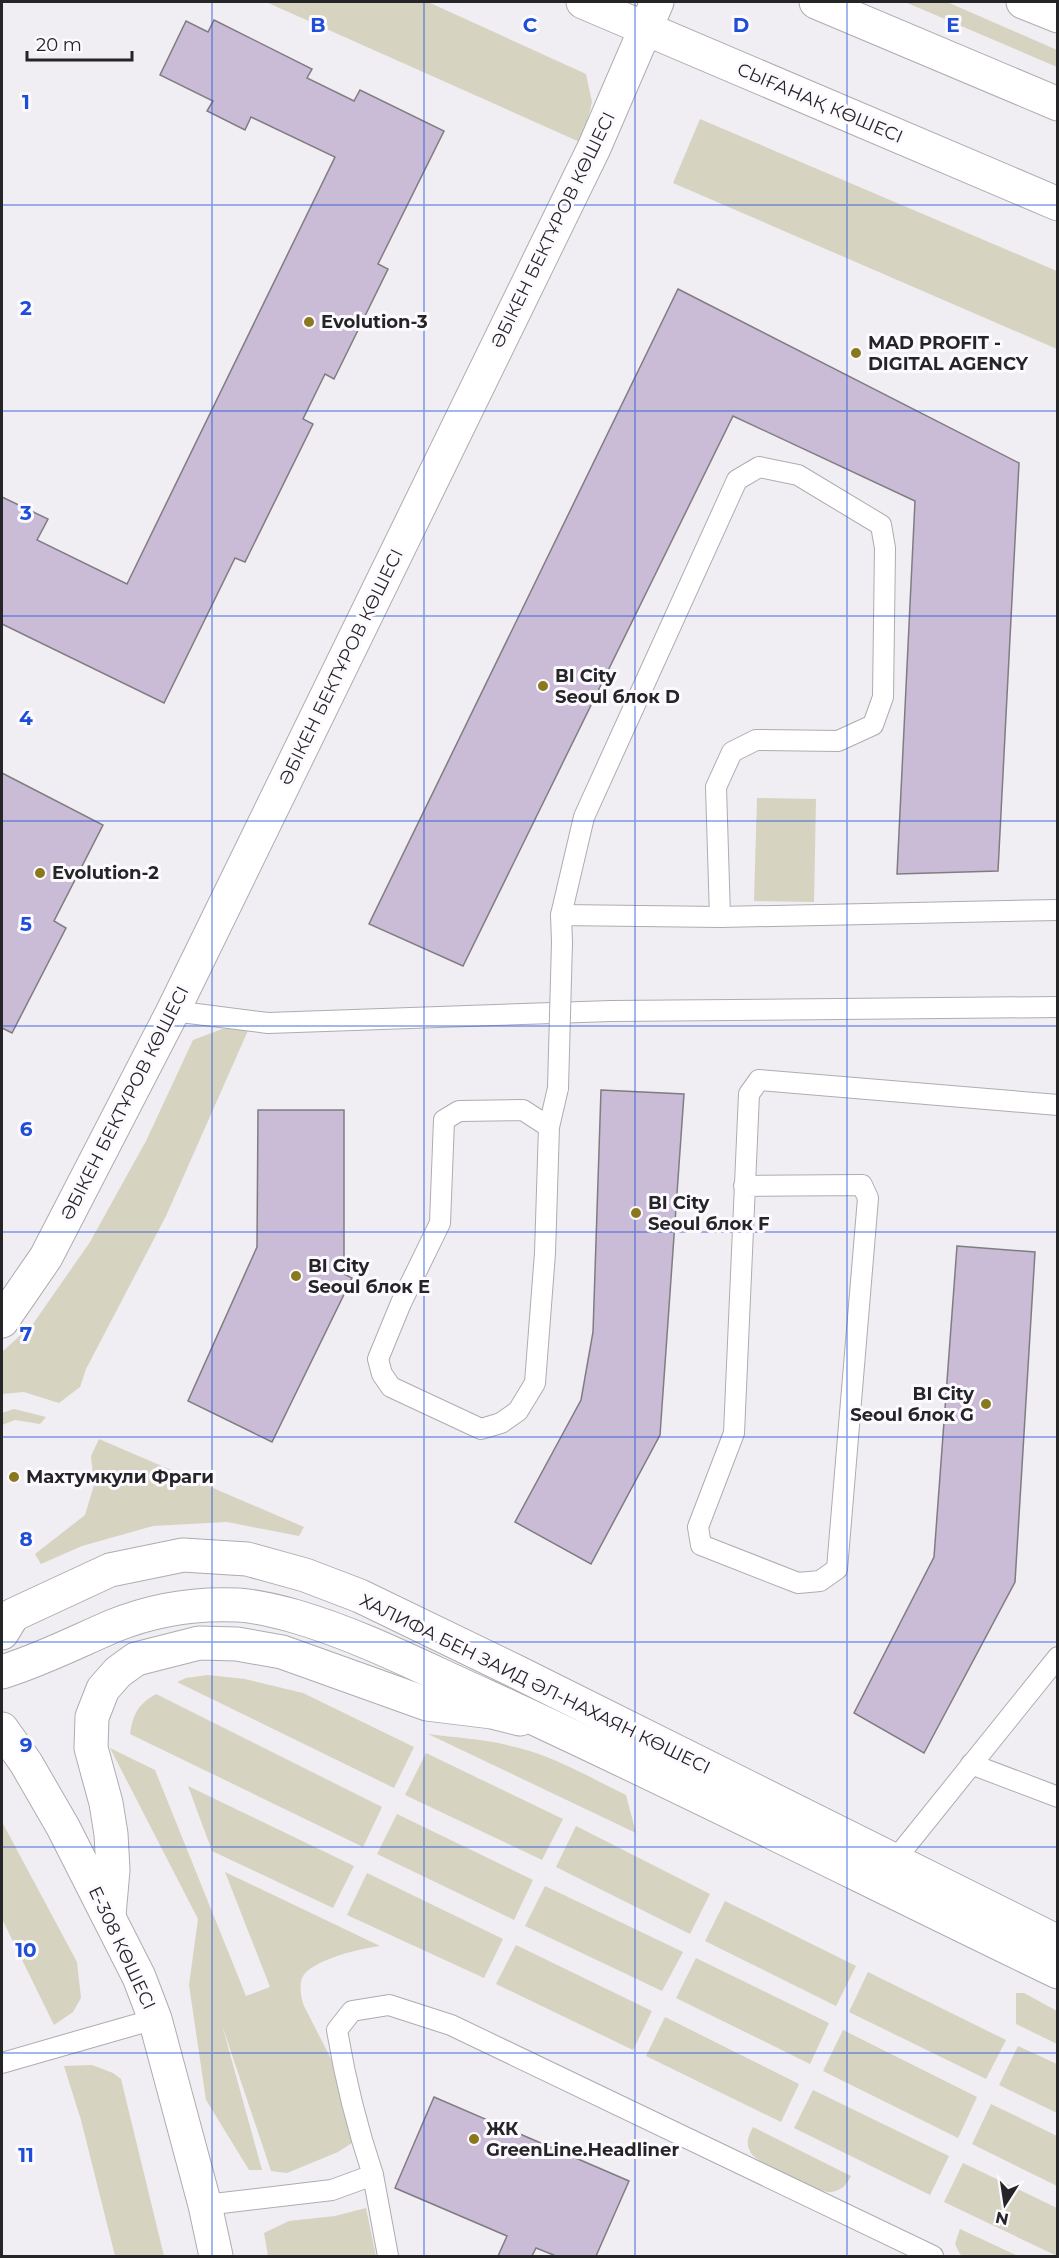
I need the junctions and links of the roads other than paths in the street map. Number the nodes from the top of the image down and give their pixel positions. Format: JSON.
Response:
{"nodes":[{"id":1,"x":583,"y":2,"type":"edge"},
{"id":2,"x":816,"y":2,"type":"edge"},
{"id":3,"x":1023,"y":2,"type":"edge"},
{"id":4,"x":651,"y":15,"type":"edge"},
{"id":5,"x":1058,"y":16,"type":"edge"},
{"id":6,"x":1058,"y":104,"type":"edge"},
{"id":7,"x":1058,"y":204,"type":"edge"},
{"id":8,"x":1058,"y":910,"type":"edge"},
{"id":9,"x":561,"y":915,"type":"junction"},
{"id":10,"x":720,"y":917,"type":"junction"},
{"id":11,"x":1058,"y":1007,"type":"edge"},
{"id":12,"x":173,"y":1011,"type":"junction"},
{"id":13,"x":1058,"y":1105,"type":"edge"},
{"id":14,"x":549,"y":1127,"type":"junction"},
{"id":15,"x":744,"y":1186,"type":"junction"},
{"id":16,"x":2,"y":1321,"type":"edge"},
{"id":17,"x":2,"y":1634,"type":"edge"},
{"id":18,"x":1058,"y":1657,"type":"edge"},
{"id":19,"x":2,"y":1672,"type":"edge"},
{"id":20,"x":2,"y":1729,"type":"edge"},
{"id":21,"x":566,"y":1733,"type":"junction"},
{"id":22,"x":971,"y":1764,"type":"junction"},
{"id":23,"x":1058,"y":1797,"type":"edge"},
{"id":24,"x":894,"y":1861,"type":"junction"},
{"id":25,"x":109,"y":1915,"type":"junction"},
{"id":26,"x":1058,"y":1942,"type":"edge"},
{"id":27,"x":1058,"y":1972,"type":"edge"},
{"id":28,"x":155,"y":2019,"type":"junction"},
{"id":29,"x":2,"y":2063,"type":"edge"},
{"id":30,"x":373,"y":2175,"type":"junction"},
{"id":31,"x":205,"y":2205,"type":"junction"},
{"id":32,"x":216,"y":2256,"type":"edge"},
{"id":33,"x":388,"y":2256,"type":"edge"},
{"id":34,"x":933,"y":2256,"type":"edge"}],
"edges":[{"from":1,"to":4,"type":"street","name":"СЫҒАНАҚ КӨШЕСІ"},
{"from":2,"to":6,"type":"street"},
{"from":3,"to":5,"type":"street"},
{"from":4,"to":7,"type":"street","name":"СЫҒАНАҚ КӨШЕСІ"},
{"from":4,"to":12,"type":"street","name":"ӘБІКЕН БЕКТҰРОВ КӨШЕСІ"},
{"from":8,"to":10,"type":"lane"},
{"from":9,"to":10,"type":"lane"},
{"from":9,"to":10,"type":"lane"},
{"from":9,"to":14,"type":"lane","bridge":true},
{"from":11,"to":12,"type":"lane"},
{"from":12,"to":16,"type":"street","name":"ӘБІКЕН БЕКТҰРОВ КӨШЕСІ"},
{"from":13,"to":15,"type":"lane"},
{"from":14,"to":14,"type":"lane"},
{"from":15,"to":15,"type":"lane"},
{"from":17,"to":24,"type":"street","name":"ХАЛИФА БЕН ЗАИД ӘЛ-НАХАЯН КӨШЕСІ"},
{"from":18,"to":22,"type":"lane"},
{"from":19,"to":21,"type":"street","name":"ХАЛИФА БЕН ЗАИД ӘЛ-НАХАЯН КӨШЕСІ"},
{"from":20,"to":25,"type":"street","name":"Е-308 КӨШЕСІ"},
{"from":21,"to":25,"type":"street"},
{"from":21,"to":27,"type":"street","name":"ХАЛИФА БЕН ЗАИД ӘЛ-НАХАЯН КӨШЕСІ"},
{"from":22,"to":23,"type":"lane"},
{"from":22,"to":24,"type":"lane"},
{"from":24,"to":26,"type":"street","name":"ХАЛИФА БЕН ЗАИД ӘЛ-НАХАЯН КӨШЕСІ"},
{"from":25,"to":28,"type":"street","name":"Е-308 КӨШЕСІ"},
{"from":28,"to":29,"type":"lane"},
{"from":28,"to":31,"type":"street","name":"Е-308 КӨШЕСІ"},
{"from":30,"to":31,"type":"lane"},
{"from":30,"to":33,"type":"lane"},
{"from":30,"to":34,"type":"lane"},
{"from":31,"to":32,"type":"street","name":"Е-308 КӨШЕСІ"}]}
